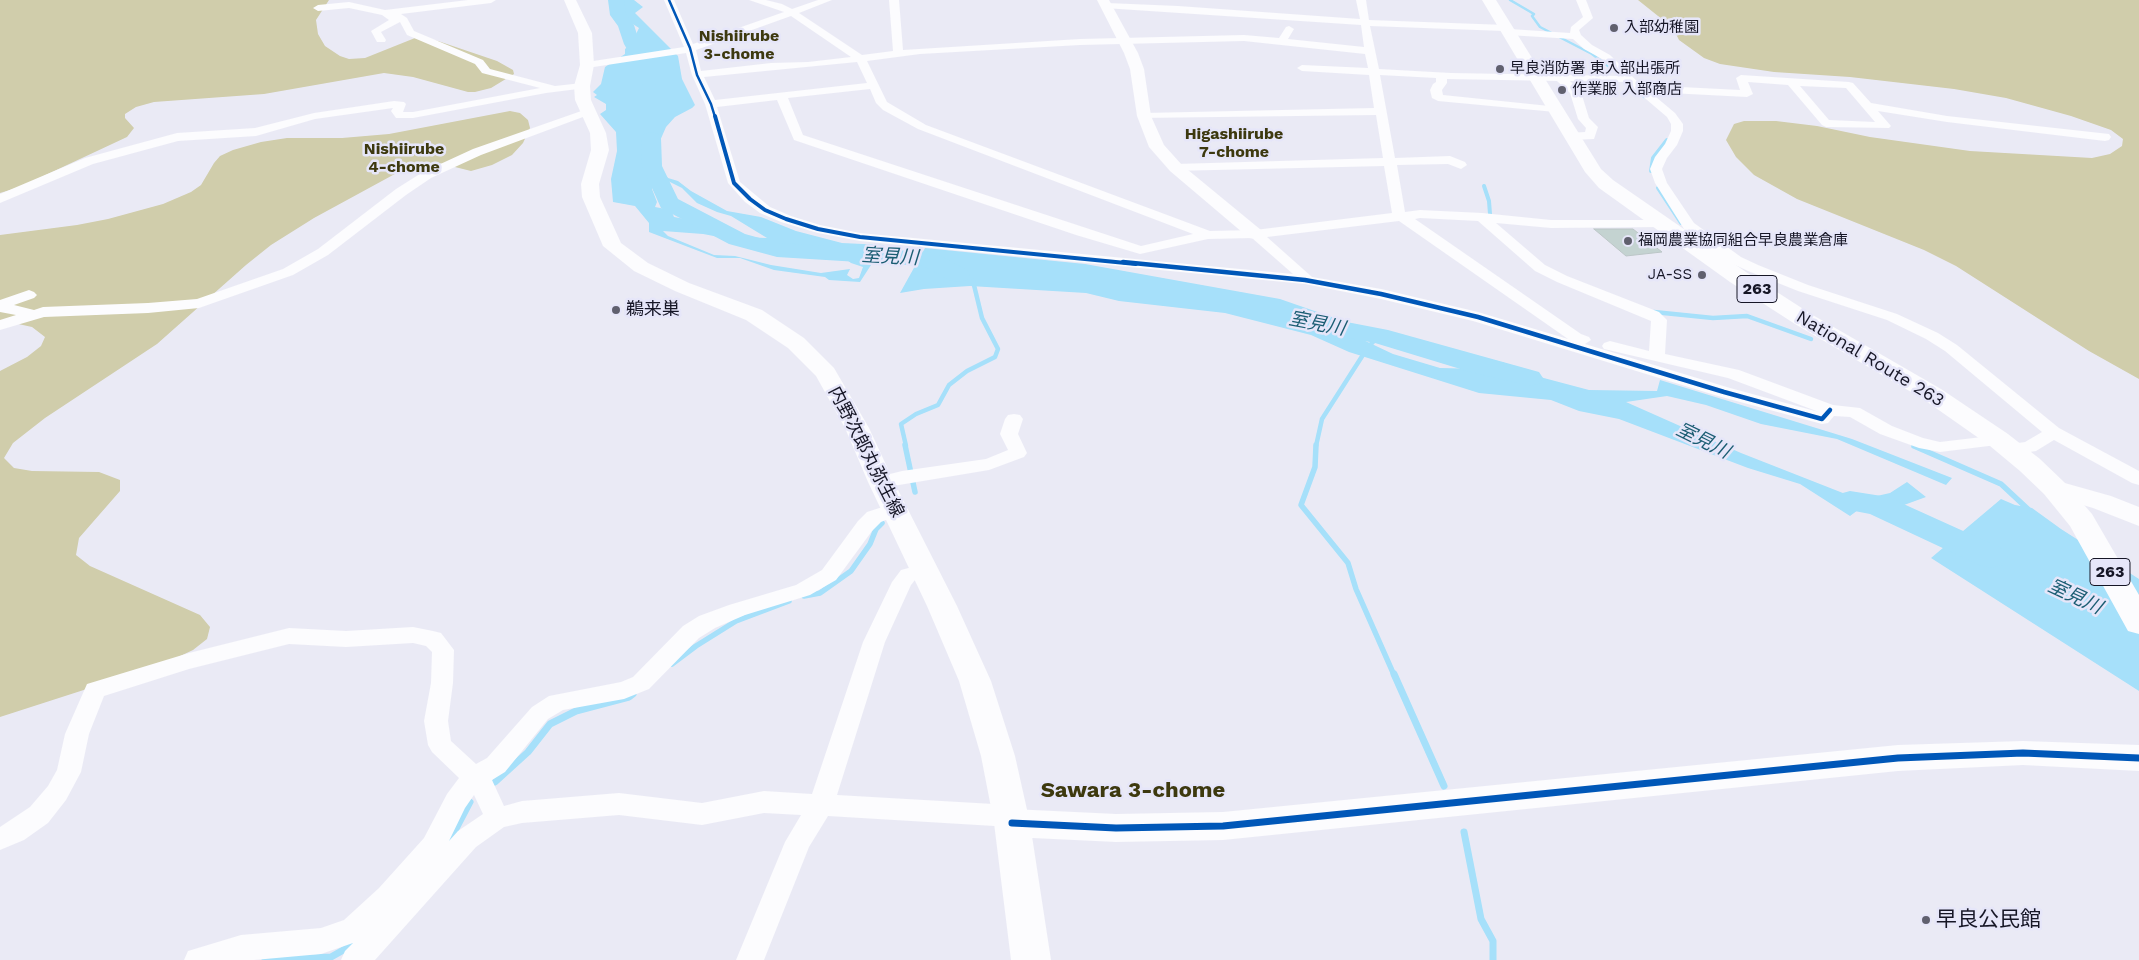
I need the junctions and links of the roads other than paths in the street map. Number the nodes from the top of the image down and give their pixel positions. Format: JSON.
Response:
{"nodes":[{"id":1,"x":491,"y":0,"type":"edge"},
{"id":2,"x":570,"y":0,"type":"edge"},
{"id":3,"x":669,"y":0,"type":"edge"},
{"id":4,"x":754,"y":0,"type":"edge"},
{"id":5,"x":827,"y":0,"type":"edge"},
{"id":6,"x":894,"y":0,"type":"edge"},
{"id":7,"x":1361,"y":0,"type":"edge"},
{"id":8,"x":1489,"y":0,"type":"edge"},
{"id":9,"x":1581,"y":0,"type":"edge"},
{"id":10,"x":1105,"y":3,"type":"edge"},
{"id":11,"x":408,"y":5,"type":"edge"},
{"id":12,"x":318,"y":8,"type":"dead end"},
{"id":13,"x":388,"y":12,"type":"junction"},
{"id":14,"x":793,"y":13,"type":"junction"},
{"id":15,"x":1296,"y":19,"type":"junction"},
{"id":16,"x":1365,"y":23,"type":"junction"},
{"id":17,"x":1507,"y":30,"type":"junction"},
{"id":18,"x":1563,"y":35,"type":"junction"},
{"id":19,"x":381,"y":40,"type":"dead end"},
{"id":20,"x":1282,"y":40,"type":"junction"},
{"id":21,"x":1125,"y":41,"type":"junction"},
{"id":22,"x":688,"y":49,"type":"junction"},
{"id":23,"x":1370,"y":51,"type":"junction"},
{"id":24,"x":898,"y":53,"type":"junction"},
{"id":25,"x":861,"y":59,"type":"junction"},
{"id":26,"x":1302,"y":68,"type":"dead end"},
{"id":27,"x":587,"y":72,"type":"junction"},
{"id":28,"x":1374,"y":72,"type":"junction"},
{"id":29,"x":697,"y":74,"type":"junction"},
{"id":30,"x":1441,"y":75,"type":"junction"},
{"id":31,"x":1537,"y":79,"type":"junction"},
{"id":32,"x":1561,"y":79,"type":"junction"},
{"id":33,"x":1790,"y":82,"type":"junction"},
{"id":34,"x":1634,"y":84,"type":"junction"},
{"id":35,"x":875,"y":85,"type":"junction"},
{"id":36,"x":553,"y":89,"type":"junction"},
{"id":37,"x":781,"y":96,"type":"junction"},
{"id":38,"x":711,"y":104,"type":"junction"},
{"id":39,"x":1867,"y":106,"type":"junction"},
{"id":40,"x":1555,"y":109,"type":"junction"},
{"id":41,"x":1382,"y":111,"type":"junction"},
{"id":42,"x":587,"y":112,"type":"junction"},
{"id":43,"x":1144,"y":116,"type":"junction"},
{"id":44,"x":1572,"y":136,"type":"junction"},
{"id":45,"x":2105,"y":137,"type":"dead end"},
{"id":46,"x":1390,"y":162,"type":"junction"},
{"id":47,"x":1461,"y":165,"type":"dead end"},
{"id":48,"x":1176,"y":168,"type":"junction"},
{"id":49,"x":0,"y":199,"type":"edge"},
{"id":50,"x":1402,"y":216,"type":"junction"},
{"id":51,"x":1482,"y":217,"type":"junction"},
{"id":52,"x":1673,"y":225,"type":"junction"},
{"id":53,"x":1255,"y":234,"type":"junction"},
{"id":54,"x":1208,"y":235,"type":"junction"},
{"id":55,"x":1305,"y":280,"type":"junction"},
{"id":56,"x":29,"y":295,"type":"dead end"},
{"id":57,"x":0,"y":306,"type":"edge"},
{"id":58,"x":35,"y":314,"type":"junction"},
{"id":59,"x":0,"y":325,"type":"edge"},
{"id":60,"x":1657,"y":356,"type":"junction"},
{"id":61,"x":1830,"y":410,"type":"junction"},
{"id":62,"x":1014,"y":419,"type":"dead end"},
{"id":63,"x":2053,"y":432,"type":"junction"},
{"id":64,"x":2005,"y":445,"type":"junction"},
{"id":65,"x":2139,"y":479,"type":"edge"},
{"id":66,"x":892,"y":480,"type":"junction"},
{"id":67,"x":2054,"y":488,"type":"junction"},
{"id":68,"x":895,"y":509,"type":"junction"},
{"id":69,"x":2139,"y":517,"type":"edge"},
{"id":70,"x":924,"y":571,"type":"junction"},
{"id":71,"x":2139,"y":623,"type":"edge"},
{"id":72,"x":2139,"y":758,"type":"edge"},
{"id":73,"x":473,"y":778,"type":"junction"},
{"id":74,"x":821,"y":805,"type":"junction"},
{"id":75,"x":497,"y":818,"type":"junction"},
{"id":76,"x":1012,"y":820,"type":"junction"},
{"id":77,"x":0,"y":839,"type":"edge"},
{"id":78,"x":198,"y":960,"type":"edge"},
{"id":79,"x":355,"y":960,"type":"edge"},
{"id":80,"x":750,"y":960,"type":"edge"},
{"id":81,"x":1031,"y":960,"type":"edge"}],
"edges":[{"from":1,"to":11,"type":"street"},
{"from":2,"to":27,"type":"main road","name":"内野次郎丸弥生線"},
{"from":3,"to":22,"type":"street"},
{"from":4,"to":14,"type":"street"},
{"from":5,"to":14,"type":"street"},
{"from":6,"to":24,"type":"street"},
{"from":7,"to":16,"type":"street"},
{"from":8,"to":17,"type":"highway","name":"National Route 263","number":"263"},
{"from":9,"to":18,"type":"street"},
{"from":10,"to":15,"type":"street"},
{"from":10,"to":21,"type":"street"},
{"from":11,"to":13,"type":"street"},
{"from":12,"to":13,"type":"street"},
{"from":13,"to":19,"type":"street"},
{"from":13,"to":36,"type":"street"},
{"from":14,"to":22,"type":"street"},
{"from":14,"to":25,"type":"street"},
{"from":15,"to":16,"type":"street"},
{"from":15,"to":20,"type":"street"},
{"from":16,"to":17,"type":"street"},
{"from":16,"to":23,"type":"street"},
{"from":17,"to":18,"type":"street"},
{"from":17,"to":31,"type":"highway","name":"National Route 263","number":"263"},
{"from":18,"to":34,"type":"street"},
{"from":20,"to":21,"type":"street"},
{"from":20,"to":23,"type":"street"},
{"from":21,"to":24,"type":"street"},
{"from":21,"to":43,"type":"street"},
{"from":22,"to":27,"type":"street"},
{"from":22,"to":29,"type":"street"},
{"from":23,"to":28,"type":"street"},
{"from":24,"to":25,"type":"street"},
{"from":25,"to":29,"type":"street"},
{"from":25,"to":35,"type":"street"},
{"from":26,"to":28,"type":"street"},
{"from":27,"to":36,"type":"street"},
{"from":27,"to":42,"type":"main road","name":"内野次郎丸弥生線"},
{"from":28,"to":30,"type":"street"},
{"from":28,"to":41,"type":"street"},
{"from":29,"to":38,"type":"street"},
{"from":30,"to":31,"type":"street"},
{"from":30,"to":40,"type":"street"},
{"from":31,"to":32,"type":"street"},
{"from":31,"to":40,"type":"highway","name":"National Route 263","number":"263"},
{"from":32,"to":34,"type":"street"},
{"from":32,"to":44,"type":"street"},
{"from":33,"to":34,"type":"street"},
{"from":33,"to":39,"type":"street"},
{"from":33,"to":39,"type":"street"},
{"from":34,"to":52,"type":"street"},
{"from":35,"to":37,"type":"street"},
{"from":35,"to":54,"type":"street"},
{"from":36,"to":49,"type":"street"},
{"from":37,"to":38,"type":"street"},
{"from":37,"to":54,"type":"street"},
{"from":38,"to":55,"type":"street"},
{"from":39,"to":45,"type":"street"},
{"from":40,"to":44,"type":"highway","name":"National Route 263","number":"263"},
{"from":41,"to":43,"type":"street"},
{"from":41,"to":46,"type":"street"},
{"from":42,"to":58,"type":"street"},
{"from":42,"to":66,"type":"main road","name":"内野次郎丸弥生線"},
{"from":43,"to":48,"type":"street"},
{"from":44,"to":52,"type":"highway","name":"National Route 263","number":"263"},
{"from":46,"to":47,"type":"street"},
{"from":46,"to":48,"type":"street"},
{"from":46,"to":50,"type":"street"},
{"from":48,"to":53,"type":"street"},
{"from":50,"to":51,"type":"street"},
{"from":50,"to":53,"type":"street"},
{"from":50,"to":60,"type":"street"},
{"from":51,"to":52,"type":"street"},
{"from":51,"to":60,"type":"street"},
{"from":52,"to":63,"type":"street"},
{"from":52,"to":64,"type":"highway","name":"National Route 263","number":"263"},
{"from":53,"to":54,"type":"street"},
{"from":53,"to":55,"type":"street"},
{"from":55,"to":61,"type":"street"},
{"from":56,"to":57,"type":"street"},
{"from":57,"to":58,"type":"street"},
{"from":58,"to":59,"type":"street"},
{"from":60,"to":61,"type":"street"},
{"from":61,"to":64,"type":"street"},
{"from":62,"to":66,"type":"street"},
{"from":63,"to":64,"type":"street"},
{"from":63,"to":65,"type":"street"},
{"from":64,"to":67,"type":"highway","name":"National Route 263","number":"263"},
{"from":66,"to":68,"type":"main road","name":"内野次郎丸弥生線"},
{"from":67,"to":69,"type":"main road"},
{"from":67,"to":71,"type":"highway","name":"National Route 263","number":"263"},
{"from":68,"to":70,"type":"main road","name":"内野次郎丸弥生線"},
{"from":68,"to":73,"type":"street"},
{"from":70,"to":74,"type":"street"},
{"from":70,"to":76,"type":"main road","name":"内野次郎丸弥生線"},
{"from":72,"to":76,"type":"street"},
{"from":73,"to":75,"type":"street"},
{"from":73,"to":77,"type":"street"},
{"from":73,"to":78,"type":"street"},
{"from":74,"to":75,"type":"street"},
{"from":74,"to":76,"type":"street"},
{"from":74,"to":80,"type":"street"},
{"from":75,"to":79,"type":"street"},
{"from":76,"to":81,"type":"main road","name":"内野次郎丸弥生線"}]}
